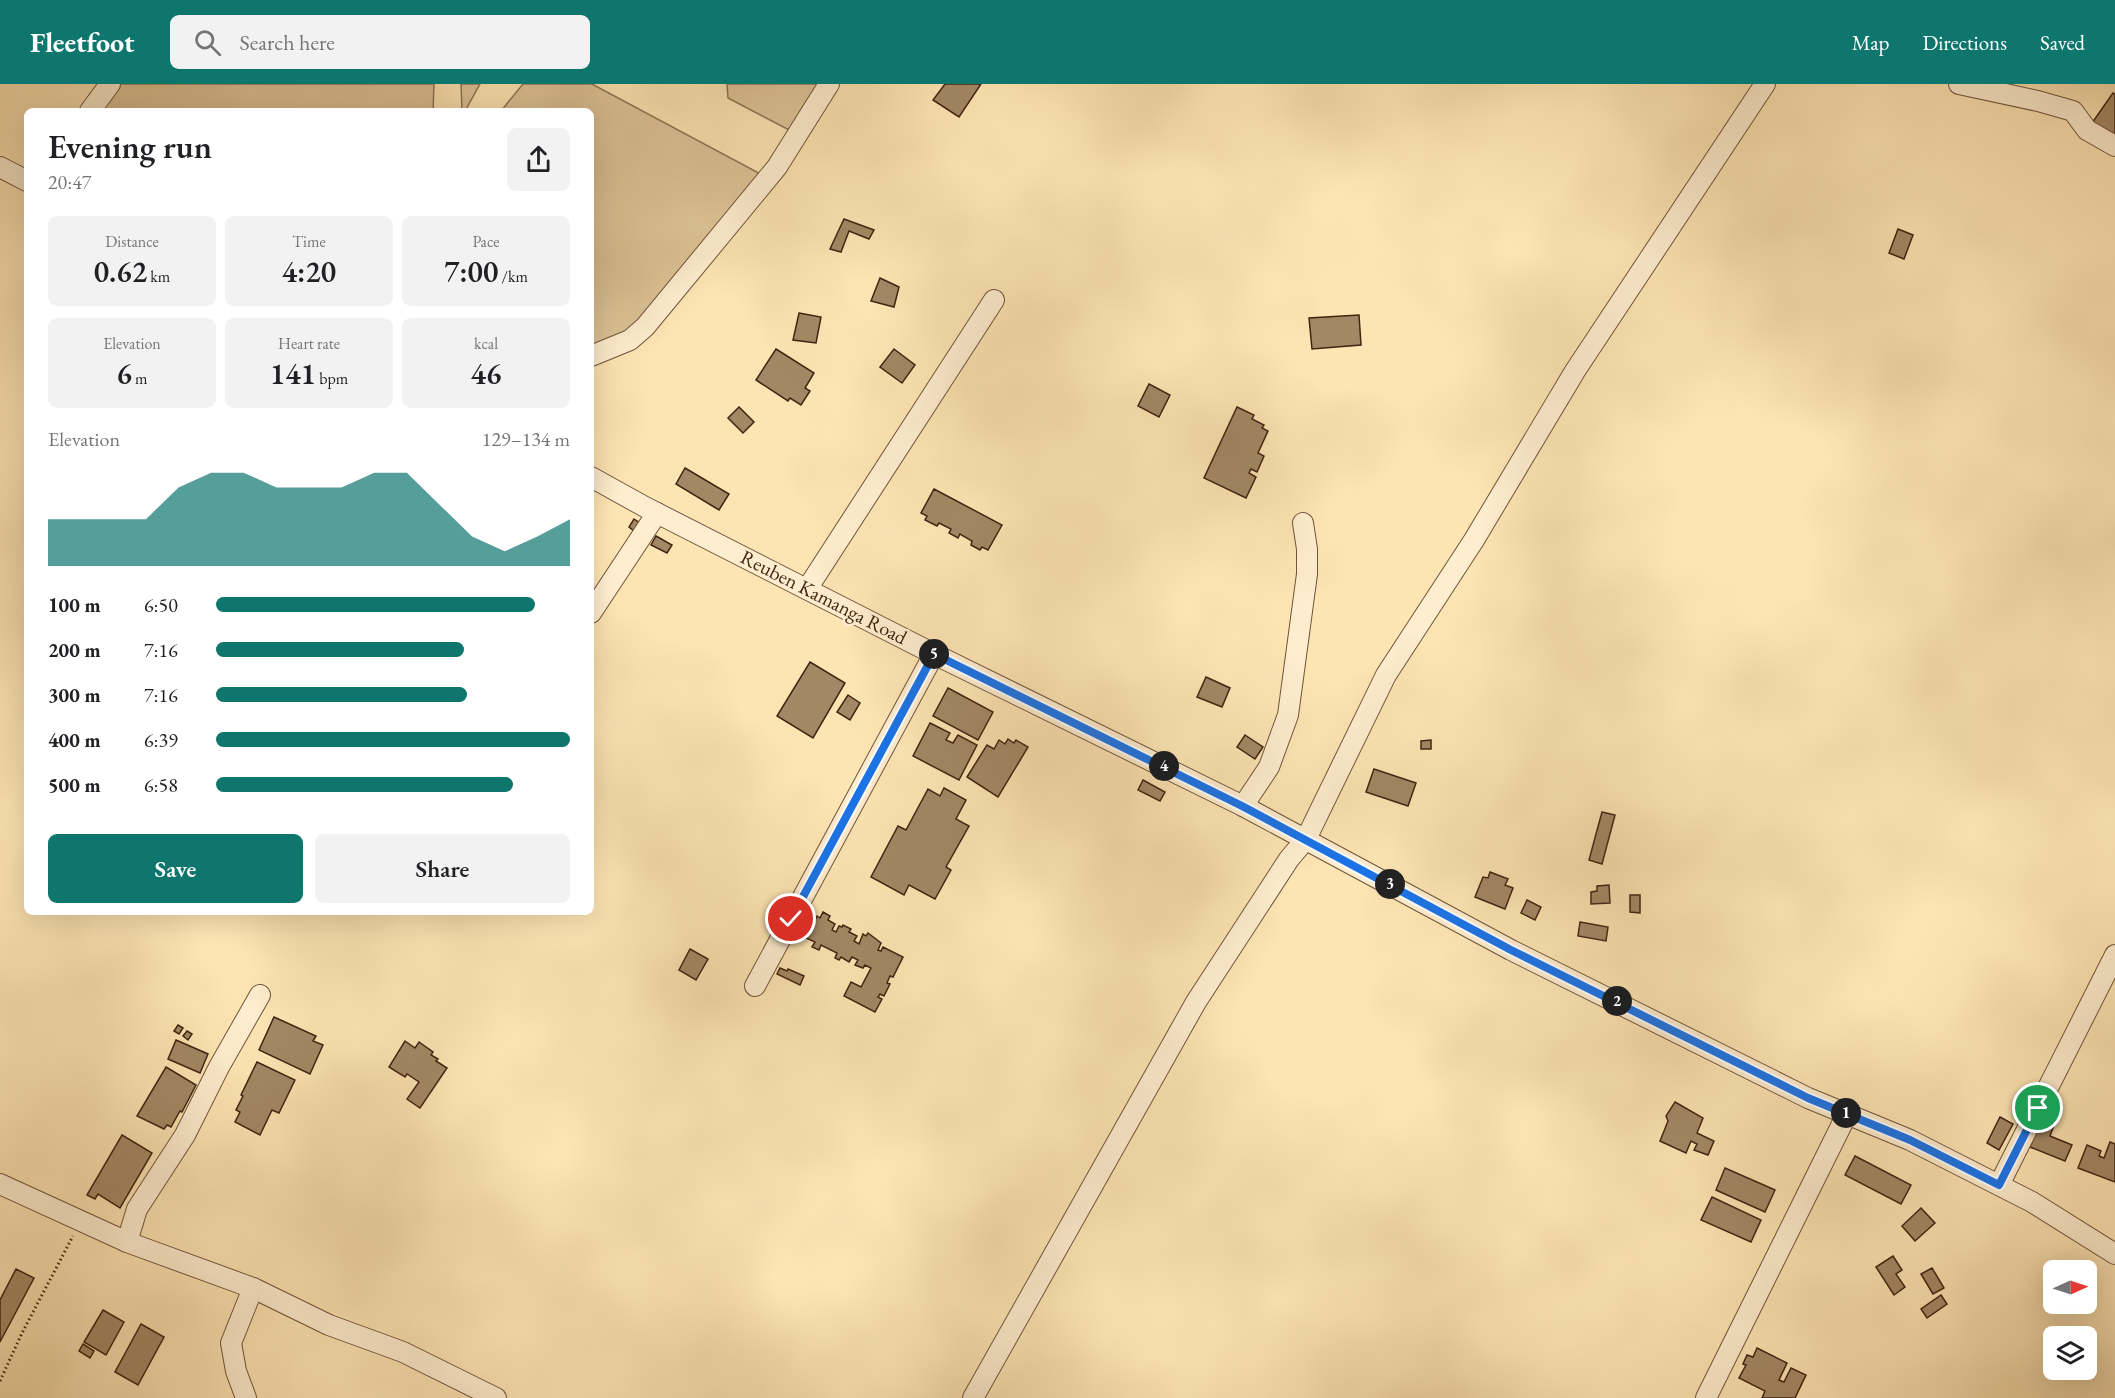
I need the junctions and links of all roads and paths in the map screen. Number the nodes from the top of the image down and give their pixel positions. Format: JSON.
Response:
{"nodes":[{"id":1,"x":110,"y":84,"type":"edge"},
{"id":2,"x":829,"y":84,"type":"edge"},
{"id":3,"x":1765,"y":84,"type":"edge"},
{"id":4,"x":1959,"y":84,"type":"edge"},
{"id":5,"x":92,"y":108,"type":"edge"},
{"id":6,"x":2115,"y":146,"type":"edge"},
{"id":7,"x":0,"y":167,"type":"edge"},
{"id":8,"x":24,"y":179,"type":"edge"},
{"id":9,"x":994,"y":300,"type":"dead end"},
{"id":10,"x":594,"y":355,"type":"edge"},
{"id":11,"x":594,"y":479,"type":"edge"},
{"id":12,"x":657,"y":513,"type":"junction"},
{"id":13,"x":1303,"y":523,"type":"dead end"},
{"id":14,"x":807,"y":589,"type":"junction"},
{"id":15,"x":594,"y":608,"type":"edge"},
{"id":16,"x":934,"y":654,"type":"junction"},
{"id":17,"x":1242,"y":806,"type":"junction"},
{"id":18,"x":1306,"y":839,"type":"junction"},
{"id":19,"x":2115,"y":955,"type":"edge"},
{"id":20,"x":755,"y":986,"type":"dead end"},
{"id":21,"x":260,"y":995,"type":"dead end"},
{"id":22,"x":1847,"y":1114,"type":"junction"},
{"id":23,"x":0,"y":1184,"type":"edge"},
{"id":24,"x":1999,"y":1185,"type":"junction"},
{"id":25,"x":81,"y":1221,"type":"junction"},
{"id":26,"x":127,"y":1242,"type":"junction"},
{"id":27,"x":2115,"y":1254,"type":"edge"},
{"id":28,"x":253,"y":1288,"type":"junction"},
{"id":29,"x":0,"y":1382,"type":"edge"},
{"id":30,"x":246,"y":1398,"type":"edge"},
{"id":31,"x":496,"y":1398,"type":"edge"},
{"id":32,"x":973,"y":1398,"type":"edge"},
{"id":33,"x":1706,"y":1398,"type":"edge"}],
"edges":[{"from":1,"to":5,"type":"street"},
{"from":2,"to":10,"type":"street"},
{"from":3,"to":18,"type":"street"},
{"from":4,"to":6,"type":"street"},
{"from":7,"to":8,"type":"street"},
{"from":9,"to":14,"type":"street"},
{"from":11,"to":12,"type":"street","name":"Reuben Kamanga Road"},
{"from":12,"to":14,"type":"street","name":"Reuben Kamanga Road"},
{"from":12,"to":15,"type":"street"},
{"from":13,"to":17,"type":"street"},
{"from":14,"to":16,"type":"street","name":"Reuben Kamanga Road"},
{"from":16,"to":17,"type":"street","name":"Reuben Kamanga Road"},
{"from":16,"to":20,"type":"street"},
{"from":17,"to":18,"type":"street","name":"Reuben Kamanga Road"},
{"from":18,"to":22,"type":"street","name":"Reuben Kamanga Road"},
{"from":18,"to":32,"type":"street"},
{"from":19,"to":24,"type":"street"},
{"from":21,"to":26,"type":"street"},
{"from":22,"to":24,"type":"street","name":"Reuben Kamanga Road"},
{"from":22,"to":33,"type":"street"},
{"from":23,"to":25,"type":"street"},
{"from":24,"to":27,"type":"street","name":"Reuben Kamanga Road"},
{"from":25,"to":26,"type":"street"},
{"from":25,"to":29,"type":"path"},
{"from":26,"to":28,"type":"street"},
{"from":28,"to":30,"type":"street"},
{"from":28,"to":31,"type":"street"}]}
